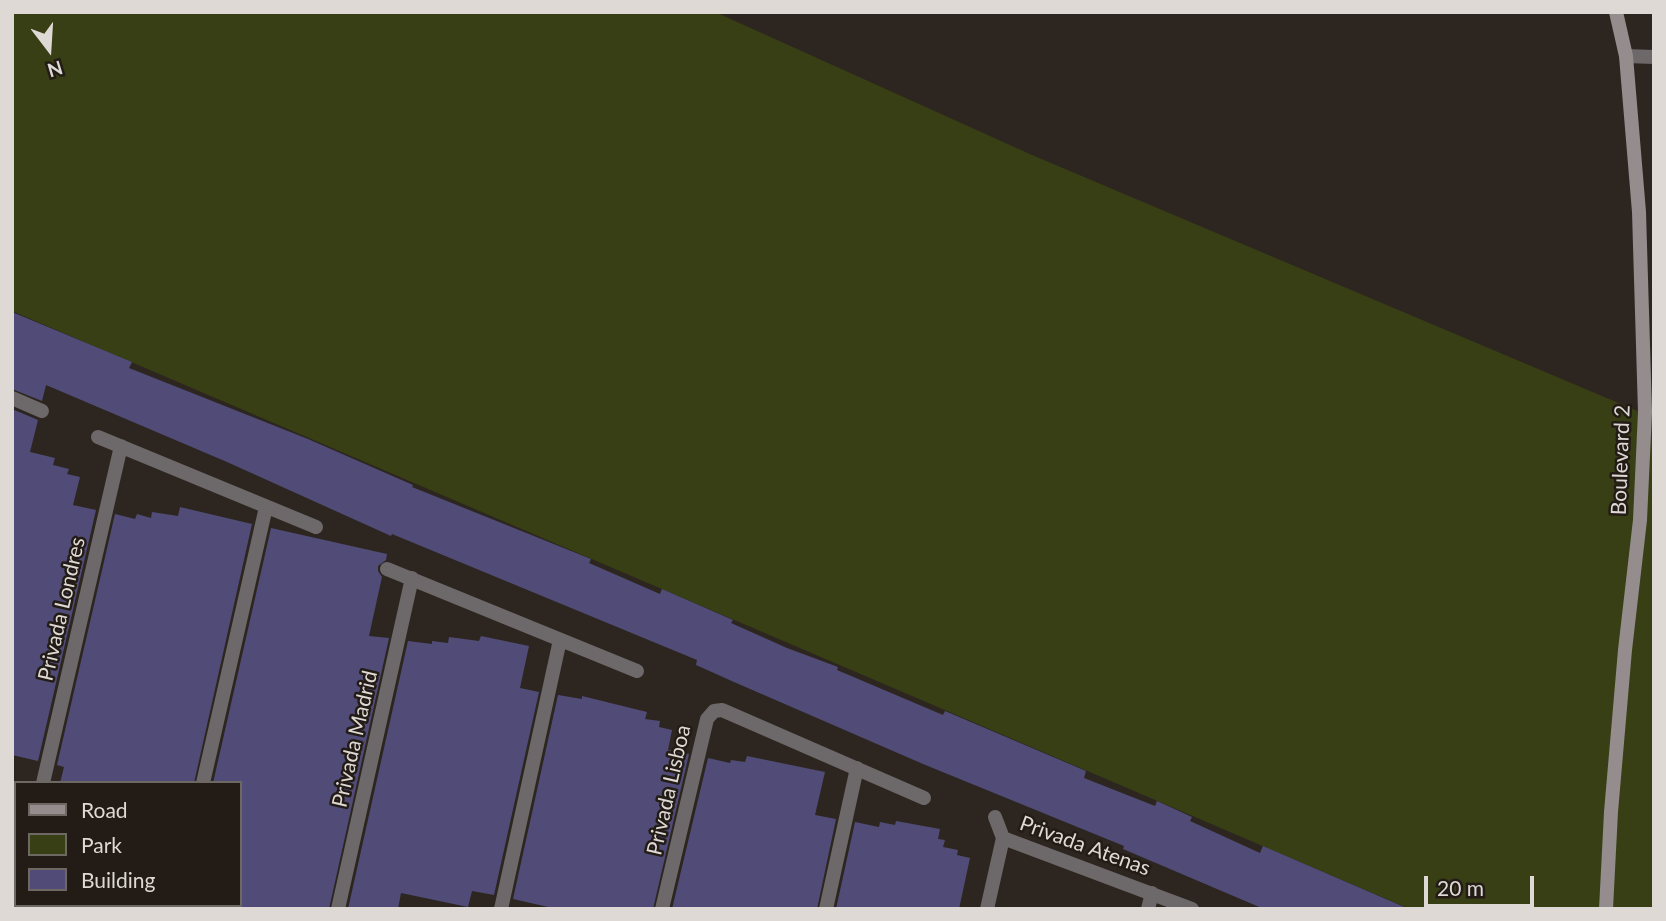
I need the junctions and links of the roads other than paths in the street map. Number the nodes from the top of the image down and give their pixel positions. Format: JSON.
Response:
{"nodes":[{"id":1,"x":1616,"y":12,"type":"edge"},
{"id":2,"x":1626,"y":56,"type":"junction"},
{"id":3,"x":1654,"y":57,"type":"edge"},
{"id":4,"x":12,"y":398,"type":"edge"},
{"id":5,"x":42,"y":411,"type":"dead end"},
{"id":6,"x":98,"y":437,"type":"dead end"},
{"id":7,"x":121,"y":446,"type":"junction"},
{"id":8,"x":266,"y":507,"type":"junction"},
{"id":9,"x":316,"y":527,"type":"dead end"},
{"id":10,"x":387,"y":569,"type":"dead end"},
{"id":11,"x":412,"y":578,"type":"junction"},
{"id":12,"x":560,"y":640,"type":"junction"},
{"id":13,"x":638,"y":671,"type":"dead end"},
{"id":14,"x":857,"y":768,"type":"junction"},
{"id":15,"x":43,"y":781,"type":"edge"},
{"id":16,"x":203,"y":781,"type":"edge"},
{"id":17,"x":924,"y":798,"type":"dead end"},
{"id":18,"x":995,"y":817,"type":"dead end"},
{"id":19,"x":1003,"y":838,"type":"junction"},
{"id":20,"x":1152,"y":894,"type":"junction"},
{"id":21,"x":338,"y":909,"type":"edge"},
{"id":22,"x":501,"y":909,"type":"edge"},
{"id":23,"x":662,"y":909,"type":"edge"},
{"id":24,"x":826,"y":909,"type":"edge"},
{"id":25,"x":988,"y":909,"type":"edge"},
{"id":26,"x":1148,"y":909,"type":"edge"},
{"id":27,"x":1192,"y":909,"type":"edge"},
{"id":28,"x":1606,"y":909,"type":"edge"}],
"edges":[{"from":1,"to":2,"type":"main road","name":"Boulevard 2"},
{"from":2,"to":3,"type":"street"},
{"from":2,"to":28,"type":"main road","name":"Boulevard 2"},
{"from":4,"to":5,"type":"street"},
{"from":6,"to":7,"type":"street"},
{"from":7,"to":8,"type":"street"},
{"from":7,"to":15,"type":"street","name":"Privada Londres"},
{"from":8,"to":9,"type":"street"},
{"from":8,"to":16,"type":"street"},
{"from":10,"to":11,"type":"street"},
{"from":11,"to":12,"type":"street"},
{"from":11,"to":21,"type":"street","name":"Privada Madrid"},
{"from":12,"to":13,"type":"street"},
{"from":12,"to":22,"type":"street"},
{"from":14,"to":17,"type":"street","name":"Privada Lisboa"},
{"from":14,"to":23,"type":"street","name":"Privada Lisboa"},
{"from":14,"to":24,"type":"street"},
{"from":18,"to":19,"type":"street","name":"Privada Atenas"},
{"from":19,"to":20,"type":"street","name":"Privada Atenas"},
{"from":19,"to":25,"type":"street","name":"Privada Atenas"},
{"from":20,"to":26,"type":"street","name":"Privada Atenas"},
{"from":20,"to":27,"type":"street","name":"Privada Atenas"}]}
